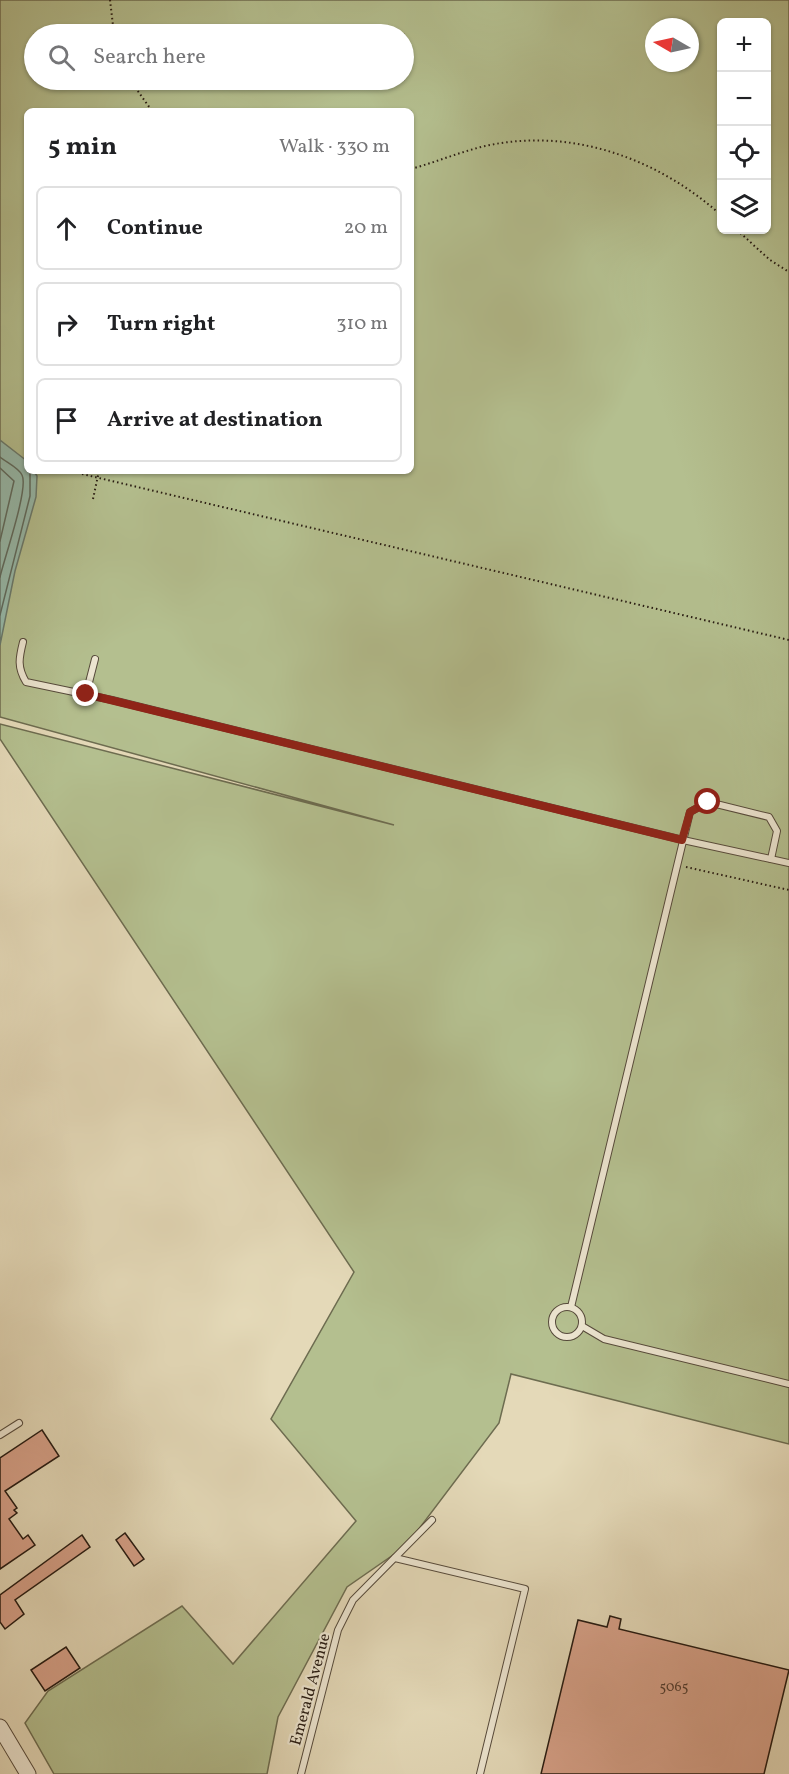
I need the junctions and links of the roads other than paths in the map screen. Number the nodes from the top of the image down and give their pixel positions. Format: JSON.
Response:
{"nodes":[{"id":1,"x":23,"y":642,"type":"dead end"},
{"id":2,"x":95,"y":658,"type":"dead end"},
{"id":3,"x":86,"y":694,"type":"junction"},
{"id":4,"x":682,"y":840,"type":"junction"},
{"id":5,"x":771,"y":859,"type":"junction"},
{"id":6,"x":789,"y":863,"type":"edge"},
{"id":7,"x":571,"y":1307,"type":"junction"},
{"id":8,"x":582,"y":1326,"type":"junction"},
{"id":9,"x":789,"y":1384,"type":"edge"},
{"id":10,"x":19,"y":1424,"type":"dead end"},
{"id":11,"x":0,"y":1435,"type":"edge"},
{"id":12,"x":432,"y":1520,"type":"dead end"},
{"id":13,"x":394,"y":1558,"type":"junction"},
{"id":14,"x":0,"y":1727,"type":"edge"},
{"id":15,"x":28,"y":1774,"type":"edge"},
{"id":16,"x":301,"y":1774,"type":"edge"},
{"id":17,"x":480,"y":1774,"type":"edge"}],
"edges":[{"from":1,"to":3,"type":"lane"},
{"from":2,"to":3,"type":"lane"},
{"from":3,"to":4,"type":"lane"},
{"from":4,"to":5,"type":"lane"},
{"from":4,"to":5,"type":"lane"},
{"from":4,"to":7,"type":"lane"},
{"from":5,"to":6,"type":"lane"},
{"from":7,"to":8,"type":"lane"},
{"from":7,"to":8,"type":"lane"},
{"from":8,"to":9,"type":"lane"},
{"from":10,"to":11,"type":"lane"},
{"from":12,"to":13,"type":"lane","name":"Emerald Avenue"},
{"from":13,"to":16,"type":"lane","name":"Emerald Avenue"},
{"from":13,"to":17,"type":"lane"},
{"from":14,"to":15,"type":"street"}]}
